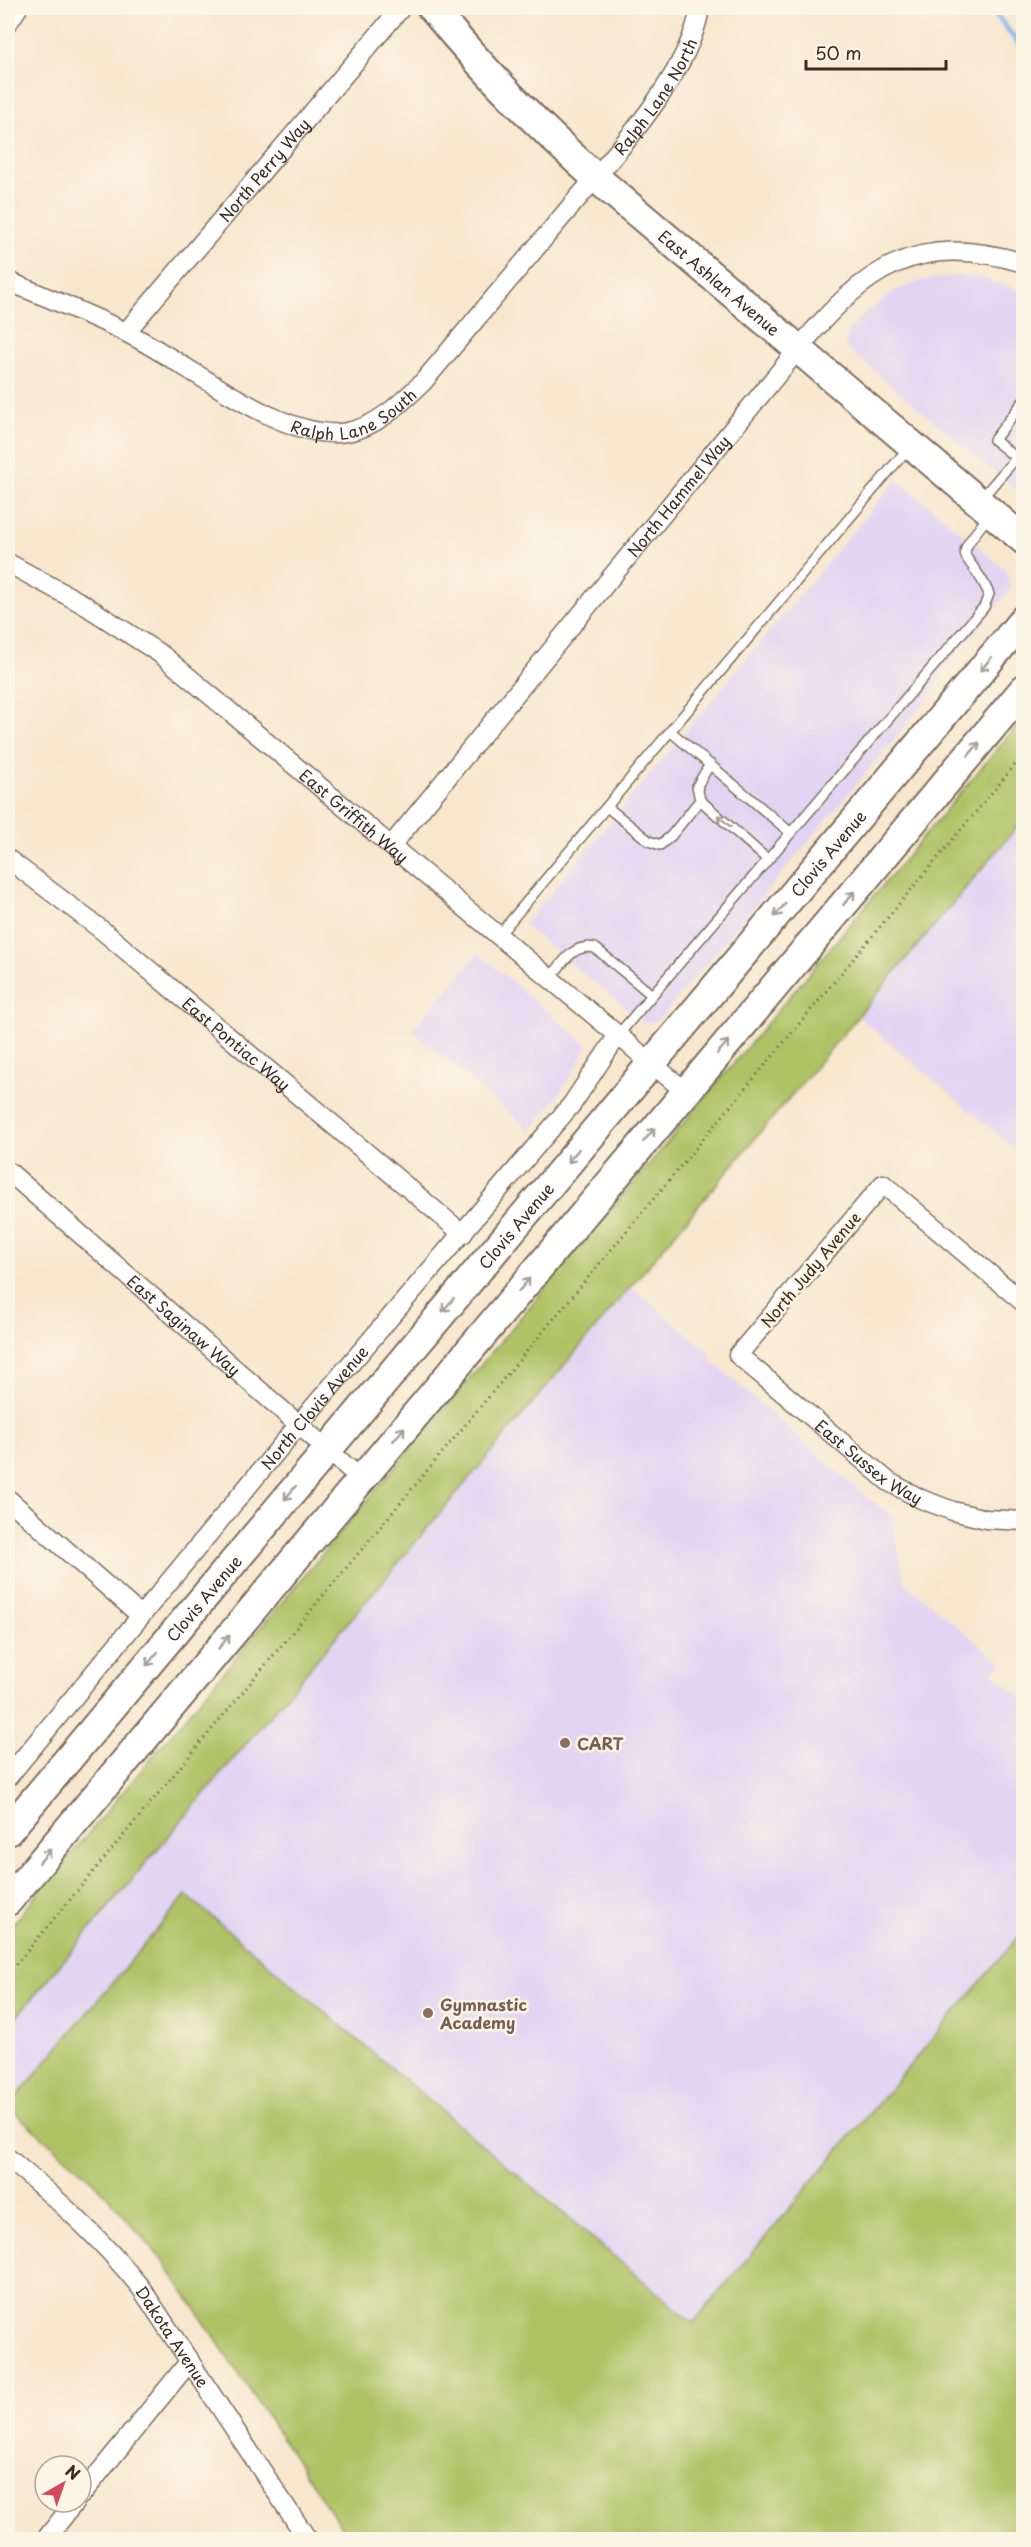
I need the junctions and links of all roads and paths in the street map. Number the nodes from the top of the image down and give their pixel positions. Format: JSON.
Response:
{"nodes":[{"id":1,"x":18,"y":8,"type":"edge"},
{"id":2,"x":401,"y":8,"type":"edge"},
{"id":3,"x":432,"y":8,"type":"edge"},
{"id":4,"x":700,"y":8,"type":"edge"},
{"id":5,"x":8,"y":23,"type":"edge"},
{"id":6,"x":595,"y":177,"type":"junction"},
{"id":7,"x":1023,"y":263,"type":"edge"},
{"id":8,"x":8,"y":281,"type":"edge"},
{"id":9,"x":126,"y":333,"type":"junction"},
{"id":10,"x":799,"y":348,"type":"junction"},
{"id":11,"x":1023,"y":402,"type":"edge"},
{"id":12,"x":911,"y":444,"type":"junction"},
{"id":13,"x":1019,"y":461,"type":"edge"},
{"id":14,"x":985,"y":507,"type":"junction"},
{"id":15,"x":1023,"y":540,"type":"edge"},
{"id":16,"x":8,"y":563,"type":"edge"},
{"id":17,"x":1023,"y":619,"type":"edge"},
{"id":18,"x":1023,"y":689,"type":"edge"},
{"id":19,"x":670,"y":730,"type":"junction"},
{"id":20,"x":1023,"y":754,"type":"edge"},
{"id":21,"x":710,"y":764,"type":"junction"},
{"id":22,"x":700,"y":800,"type":"junction"},
{"id":23,"x":607,"y":807,"type":"junction"},
{"id":24,"x":791,"y":833,"type":"junction"},
{"id":25,"x":391,"y":846,"type":"junction"},
{"id":26,"x":8,"y":859,"type":"edge"},
{"id":27,"x":768,"y":860,"type":"junction"},
{"id":28,"x":498,"y":936,"type":"junction"},
{"id":29,"x":550,"y":978,"type":"junction"},
{"id":30,"x":652,"y":995,"type":"junction"},
{"id":31,"x":618,"y":1035,"type":"junction"},
{"id":32,"x":652,"y":1063,"type":"junction"},
{"id":33,"x":686,"y":1092,"type":"junction"},
{"id":34,"x":8,"y":1170,"type":"edge"},
{"id":35,"x":463,"y":1234,"type":"junction"},
{"id":36,"x":1023,"y":1303,"type":"edge"},
{"id":37,"x":738,"y":1354,"type":"joint"},
{"id":38,"x":300,"y":1423,"type":"junction"},
{"id":39,"x":328,"y":1448,"type":"junction"},
{"id":40,"x":361,"y":1479,"type":"junction"},
{"id":41,"x":8,"y":1499,"type":"edge"},
{"id":42,"x":1023,"y":1521,"type":"edge"},
{"id":43,"x":141,"y":1616,"type":"junction"},
{"id":44,"x":8,"y":1777,"type":"edge"},
{"id":45,"x":8,"y":1831,"type":"edge"},
{"id":46,"x":8,"y":1900,"type":"edge"},
{"id":47,"x":8,"y":1974,"type":"edge"},
{"id":48,"x":8,"y":2158,"type":"edge"},
{"id":49,"x":190,"y":2361,"type":"junction"},
{"id":50,"x":93,"y":2480,"type":"edge"},
{"id":51,"x":66,"y":2514,"type":"edge"},
{"id":52,"x":45,"y":2540,"type":"edge"},
{"id":53,"x":308,"y":2540,"type":"edge"}],
"edges":[{"from":1,"to":5,"type":"street"},
{"from":2,"to":9,"type":"street","name":"North Perry Way"},
{"from":3,"to":6,"type":"main road","name":"East Ashlan Avenue"},
{"from":4,"to":6,"type":"street","name":"Ralph Lane North"},
{"from":6,"to":9,"type":"street","name":"Ralph Lane South"},
{"from":6,"to":10,"type":"main road","name":"East Ashlan Avenue"},
{"from":7,"to":10,"type":"street","name":"North Hammel Way"},
{"from":8,"to":9,"type":"street","name":"Ralph Lane South"},
{"from":10,"to":12,"type":"main road","name":"East Ashlan Avenue"},
{"from":10,"to":25,"type":"street","name":"North Hammel Way"},
{"from":11,"to":13,"type":"lane"},
{"from":12,"to":14,"type":"main road","name":"East Ashlan Avenue"},
{"from":12,"to":19,"type":"lane"},
{"from":13,"to":14,"type":"lane"},
{"from":14,"to":15,"type":"main road","name":"East Ashlan Avenue"},
{"from":14,"to":24,"type":"lane"},
{"from":16,"to":25,"type":"street","name":"East Griffith Way"},
{"from":17,"to":32,"type":"main road","name":"Clovis Avenue","one_way":true},
{"from":33,"to":18,"type":"main road","one_way":true},
{"from":19,"to":21,"type":"lane"},
{"from":19,"to":23,"type":"lane"},
{"from":20,"to":47,"type":"path"},
{"from":21,"to":22,"type":"lane"},
{"from":21,"to":24,"type":"lane"},
{"from":22,"to":23,"type":"lane"},
{"from":27,"to":22,"type":"lane","one_way":true},
{"from":23,"to":28,"type":"lane"},
{"from":24,"to":27,"type":"lane"},
{"from":25,"to":28,"type":"street","name":"East Griffith Way"},
{"from":26,"to":35,"type":"street","name":"East Pontiac Way"},
{"from":27,"to":30,"type":"lane"},
{"from":28,"to":29,"type":"street","name":"East Griffith Way"},
{"from":29,"to":30,"type":"lane"},
{"from":29,"to":31,"type":"street","name":"East Griffith Way"},
{"from":30,"to":31,"type":"lane"},
{"from":31,"to":32,"type":"street","name":"East Griffith Way"},
{"from":31,"to":35,"type":"street","name":"North Clovis Avenue"},
{"from":32,"to":33,"type":"street","name":"East Griffith Way"},
{"from":32,"to":39,"type":"main road","name":"Clovis Avenue","one_way":true},
{"from":40,"to":33,"type":"main road","one_way":true},
{"from":34,"to":38,"type":"street","name":"East Saginaw Way"},
{"from":35,"to":38,"type":"street","name":"North Clovis Avenue"},
{"from":36,"to":37,"type":"street","name":"North Judy Avenue"},
{"from":37,"to":42,"type":"street","name":"East Sussex Way"},
{"from":38,"to":39,"type":"street","name":"East Saginaw Way"},
{"from":38,"to":43,"type":"street","name":"North Clovis Avenue"},
{"from":39,"to":40,"type":"street","name":"East Saginaw Way"},
{"from":39,"to":45,"type":"main road","name":"Clovis Avenue","one_way":true},
{"from":46,"to":40,"type":"main road","one_way":true},
{"from":41,"to":43,"type":"street"},
{"from":43,"to":44,"type":"street","name":"North Clovis Avenue"},
{"from":48,"to":49,"type":"street","name":"Dakota Avenue"},
{"from":49,"to":50,"type":"street"},
{"from":49,"to":53,"type":"street","name":"Dakota Avenue"},
{"from":51,"to":52,"type":"street"}]}
